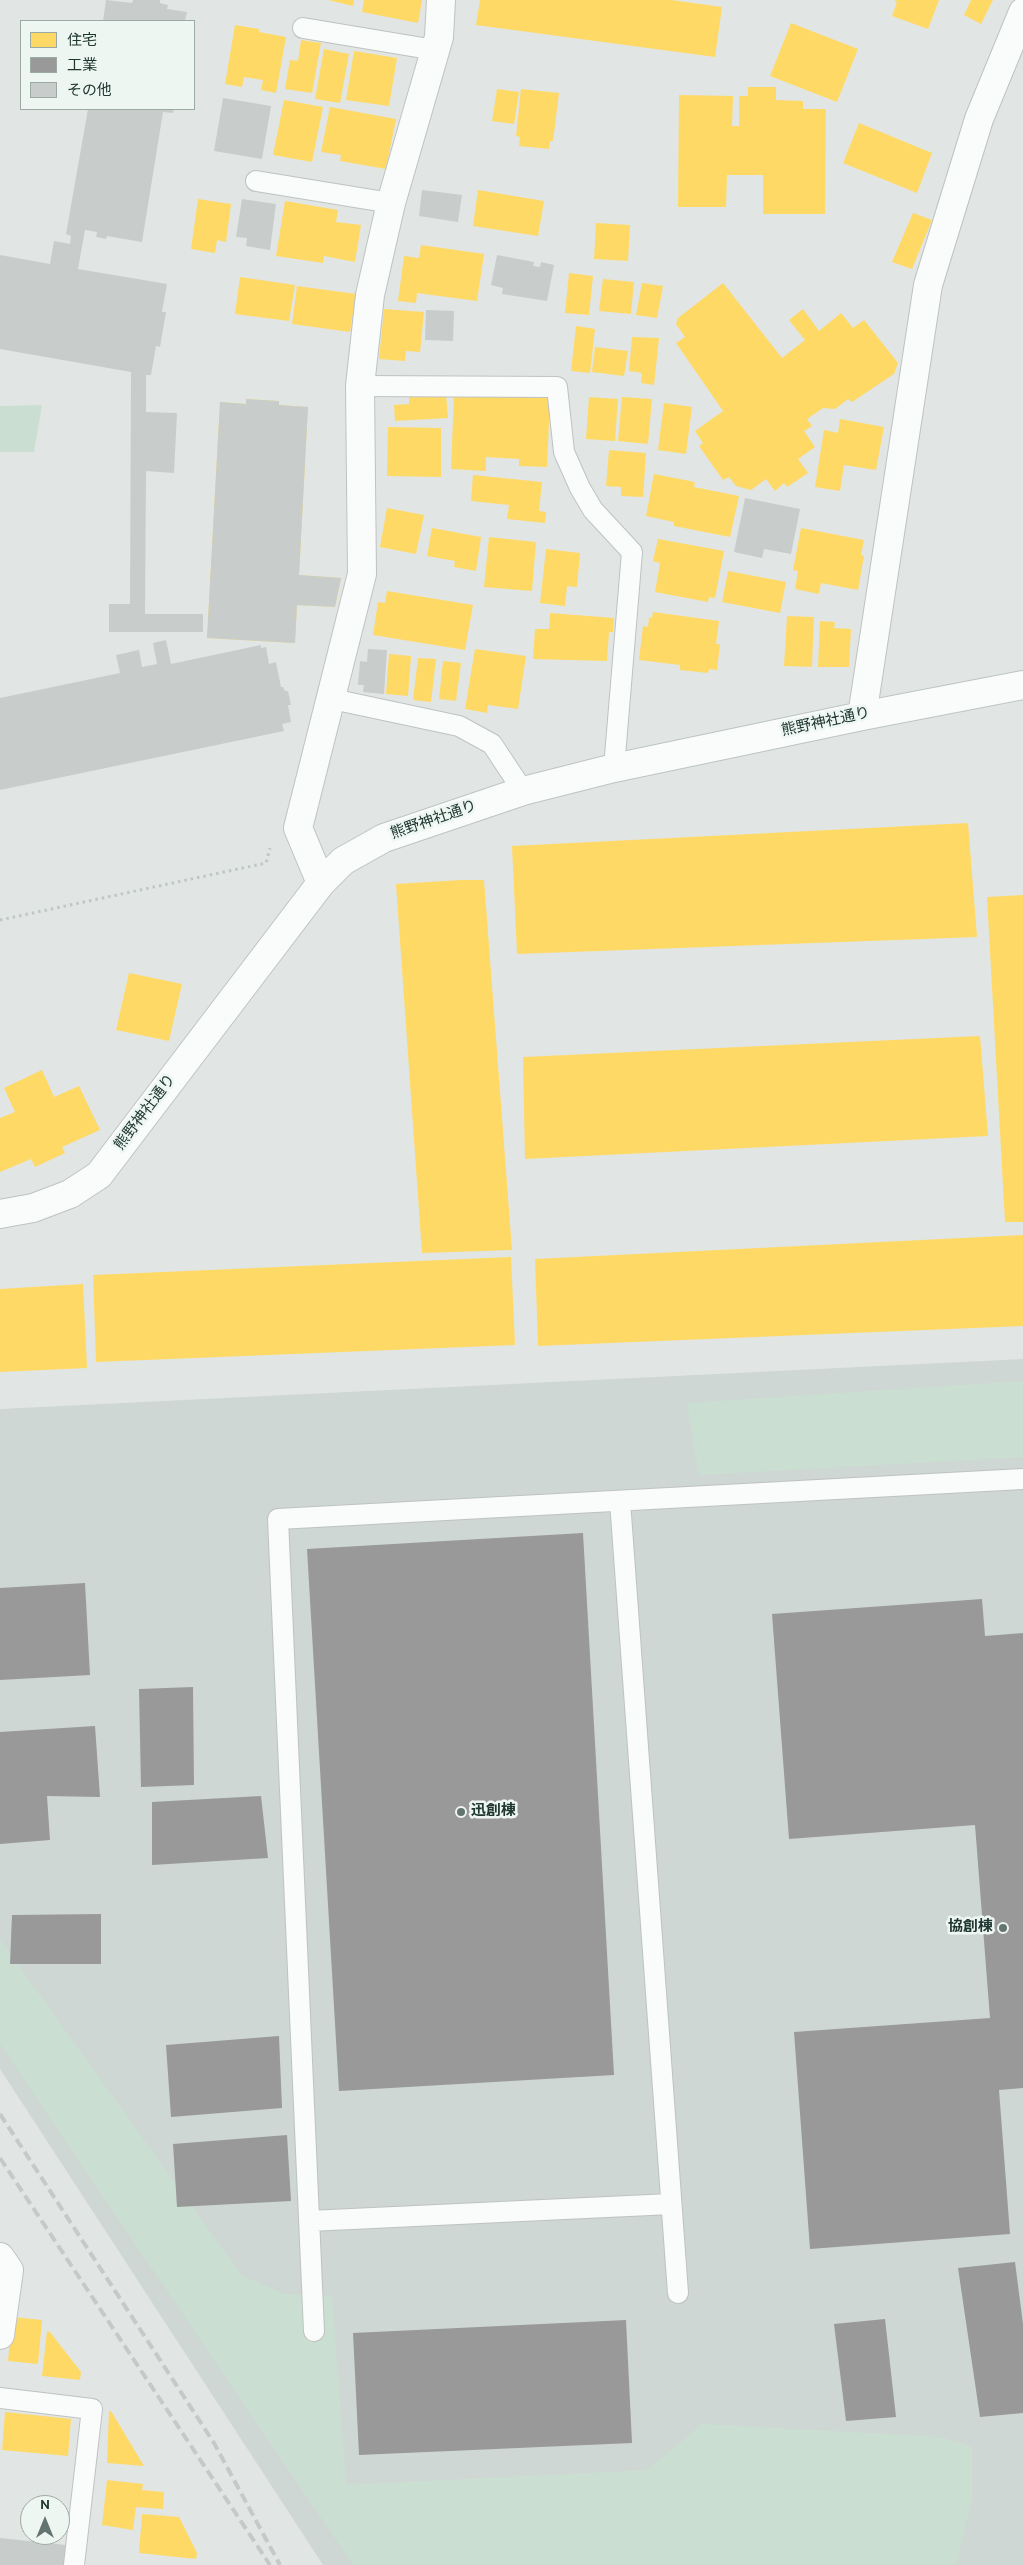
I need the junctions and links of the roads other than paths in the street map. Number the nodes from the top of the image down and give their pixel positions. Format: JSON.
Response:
{"nodes":[{"id":1,"x":441,"y":0,"type":"edge"},
{"id":2,"x":1023,"y":12,"type":"edge"},
{"id":3,"x":303,"y":28,"type":"dead end"},
{"id":4,"x":435,"y":50,"type":"junction"},
{"id":5,"x":256,"y":181,"type":"dead end"},
{"id":6,"x":391,"y":203,"type":"junction"},
{"id":7,"x":360,"y":386,"type":"junction"},
{"id":8,"x":1023,"y":685,"type":"edge"},
{"id":9,"x":332,"y":699,"type":"junction"},
{"id":10,"x":862,"y":716,"type":"junction"},
{"id":11,"x":614,"y":768,"type":"junction"},
{"id":12,"x":523,"y":791,"type":"junction"},
{"id":13,"x":321,"y":883,"type":"junction"},
{"id":14,"x":0,"y":1214,"type":"edge"},
{"id":15,"x":1023,"y":1479,"type":"edge"},
{"id":16,"x":620,"y":1500,"type":"junction"},
{"id":17,"x":672,"y":2204,"type":"junction"},
{"id":18,"x":309,"y":2221,"type":"junction"},
{"id":19,"x":0,"y":2257,"type":"edge"},
{"id":20,"x":678,"y":2293,"type":"dead end"},
{"id":21,"x":314,"y":2331,"type":"dead end"},
{"id":22,"x":0,"y":2335,"type":"edge"},
{"id":23,"x":0,"y":2398,"type":"edge"},
{"id":24,"x":74,"y":2565,"type":"edge"}],
"edges":[{"from":1,"to":4,"type":"street"},
{"from":2,"to":10,"type":"street"},
{"from":3,"to":4,"type":"lane"},
{"from":4,"to":6,"type":"street"},
{"from":5,"to":6,"type":"lane"},
{"from":6,"to":7,"type":"street"},
{"from":7,"to":9,"type":"street"},
{"from":7,"to":11,"type":"lane"},
{"from":8,"to":10,"type":"street","name":"熊野神社通り"},
{"from":9,"to":12,"type":"lane"},
{"from":9,"to":13,"type":"street"},
{"from":10,"to":11,"type":"street","name":"熊野神社通り"},
{"from":11,"to":12,"type":"street","name":"熊野神社通り"},
{"from":12,"to":13,"type":"street","name":"熊野神社通り"},
{"from":13,"to":14,"type":"street","name":"熊野神社通り"},
{"from":15,"to":16,"type":"lane"},
{"from":16,"to":17,"type":"lane"},
{"from":16,"to":18,"type":"lane"},
{"from":17,"to":18,"type":"lane"},
{"from":17,"to":20,"type":"lane"},
{"from":18,"to":21,"type":"lane"},
{"from":19,"to":22,"type":"street"},
{"from":23,"to":24,"type":"lane"}]}
